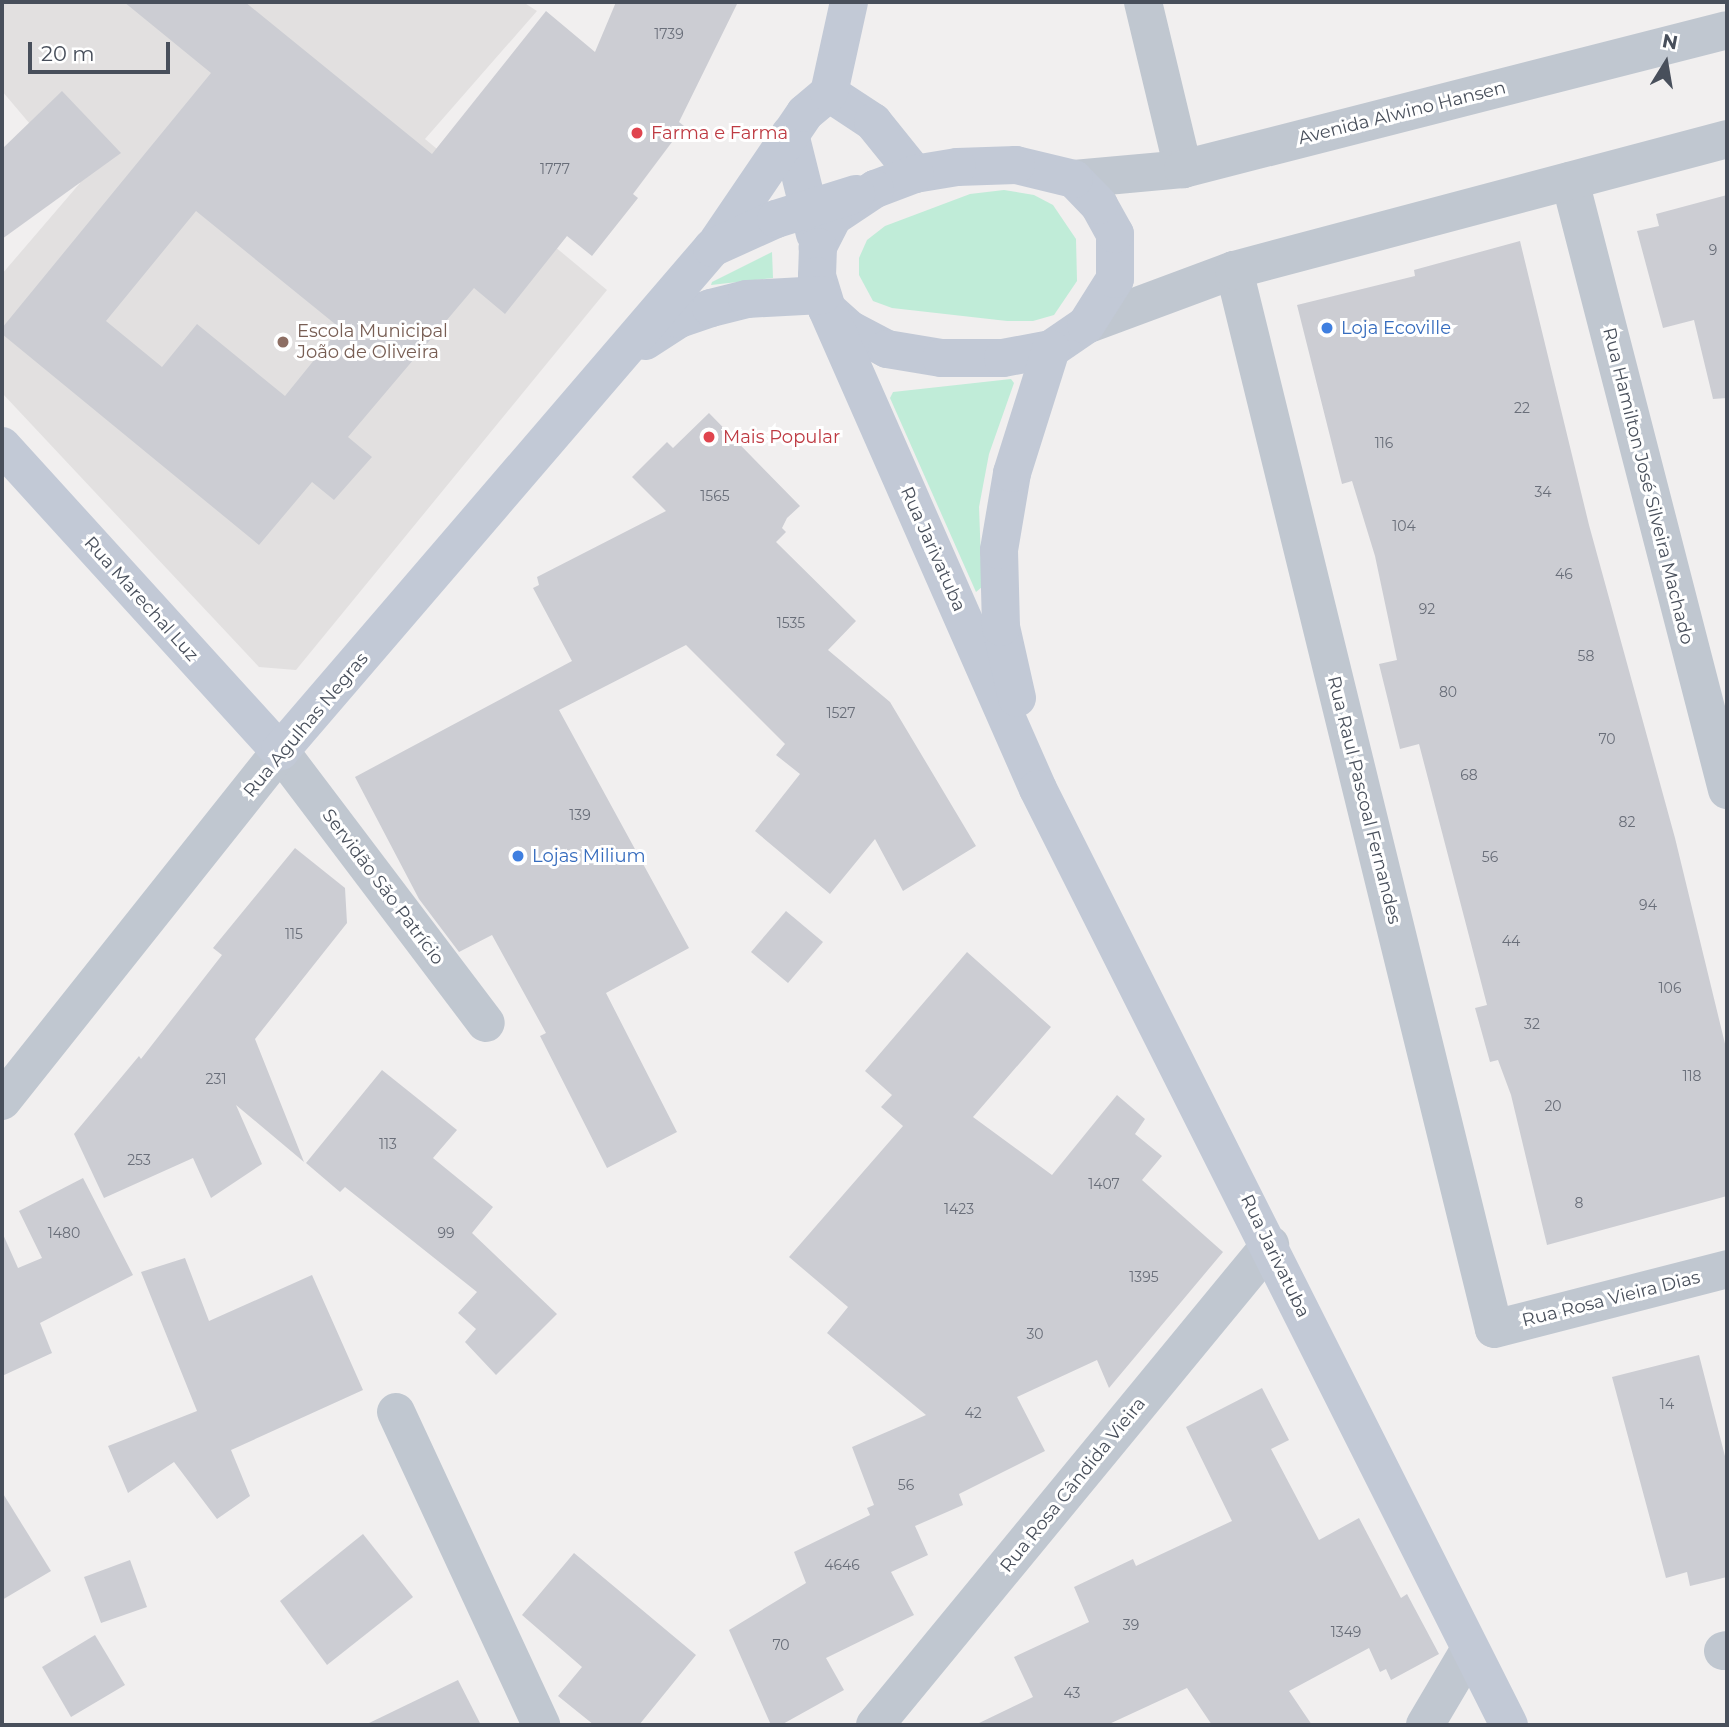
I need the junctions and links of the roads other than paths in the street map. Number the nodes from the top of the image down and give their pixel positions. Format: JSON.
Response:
{"nodes":[{"id":1,"x":849,"y":2,"type":"edge"},
{"id":2,"x":1143,"y":2,"type":"edge"},
{"id":3,"x":1727,"y":30,"type":"edge"},
{"id":4,"x":829,"y":93,"type":"junction"},
{"id":5,"x":790,"y":134,"type":"junction"},
{"id":6,"x":1727,"y":139,"type":"edge"},
{"id":7,"x":1182,"y":169,"type":"junction"},
{"id":8,"x":915,"y":174,"type":"junction"},
{"id":9,"x":1074,"y":179,"type":"junction"},
{"id":10,"x":1570,"y":181,"type":"junction"},
{"id":11,"x":875,"y":189,"type":"junction"},
{"id":12,"x":807,"y":209,"type":"junction"},
{"id":13,"x":818,"y":247,"type":"junction"},
{"id":14,"x":712,"y":248,"type":"junction"},
{"id":15,"x":1234,"y":270,"type":"junction"},
{"id":16,"x":825,"y":302,"type":"junction"},
{"id":17,"x":1086,"y":325,"type":"junction"},
{"id":18,"x":1051,"y":349,"type":"junction"},
{"id":19,"x":620,"y":357,"type":"junction"},
{"id":20,"x":2,"y":446,"type":"edge"},
{"id":21,"x":280,"y":751,"type":"junction"},
{"id":22,"x":1038,"y":789,"type":"junction"},
{"id":23,"x":1727,"y":790,"type":"edge"},
{"id":24,"x":486,"y":1023,"type":"dead end"},
{"id":25,"x":2,"y":1101,"type":"edge"},
{"id":26,"x":1270,"y":1245,"type":"junction"},
{"id":27,"x":1727,"y":1269,"type":"edge"},
{"id":28,"x":1494,"y":1329,"type":"joint"},
{"id":29,"x":396,"y":1412,"type":"dead end"},
{"id":30,"x":1470,"y":1649,"type":"junction"},
{"id":31,"x":541,"y":1725,"type":"edge"},
{"id":32,"x":876,"y":1725,"type":"edge"},
{"id":33,"x":1424,"y":1725,"type":"edge"},
{"id":34,"x":1509,"y":1725,"type":"edge"}],
"edges":[{"from":1,"to":4,"type":"main road"},
{"from":2,"to":7,"type":"street"},
{"from":3,"to":7,"type":"street","name":"Avenida Alwino Hansen"},
{"from":4,"to":5,"type":"main road"},
{"from":4,"to":8,"type":"main road"},
{"from":5,"to":12,"type":"main road"},
{"from":5,"to":14,"type":"main road","name":"Rua Agulhas Negras"},
{"from":6,"to":10,"type":"street"},
{"from":7,"to":9,"type":"street","name":"Avenida Alwino Hansen"},
{"from":8,"to":9,"type":"main road"},
{"from":8,"to":11,"type":"main road"},
{"from":9,"to":17,"type":"main road"},
{"from":10,"to":15,"type":"street"},
{"from":10,"to":23,"type":"street","name":"Rua Hamilton José Silveira Machado"},
{"from":11,"to":12,"type":"main road","name":"Rua Agulhas Negras"},
{"from":11,"to":13,"type":"main road"},
{"from":12,"to":13,"type":"main road"},
{"from":12,"to":14,"type":"main road","name":"Rua Agulhas Negras"},
{"from":13,"to":16,"type":"main road","name":"Rua Jarivatuba"},
{"from":14,"to":19,"type":"main road","name":"Rua Agulhas Negras"},
{"from":15,"to":17,"type":"street"},
{"from":15,"to":28,"type":"street","name":"Rua Raul Pascoal Fernandes"},
{"from":16,"to":18,"type":"main road"},
{"from":16,"to":19,"type":"main road","name":"Rua Agulhas Negras"},
{"from":16,"to":22,"type":"main road","name":"Rua Jarivatuba"},
{"from":17,"to":18,"type":"main road"},
{"from":18,"to":22,"type":"main road","name":"Rua Jarivatuba"},
{"from":19,"to":21,"type":"main road","name":"Rua Agulhas Negras"},
{"from":20,"to":21,"type":"main road","name":"Rua Marechal Luz"},
{"from":21,"to":24,"type":"street","name":"Servidão São Patrício"},
{"from":21,"to":25,"type":"street","name":"Rua Agulhas Negras"},
{"from":22,"to":26,"type":"main road","name":"Rua Jarivatuba"},
{"from":26,"to":30,"type":"main road","name":"Rua Jarivatuba"},
{"from":26,"to":32,"type":"street","name":"Rua Rosa Cândida Vieira"},
{"from":27,"to":28,"type":"street","name":"Rua Rosa Vieira Dias"},
{"from":29,"to":31,"type":"street"},
{"from":30,"to":33,"type":"street"},
{"from":30,"to":34,"type":"main road","name":"Rua Jarivatuba"}]}
